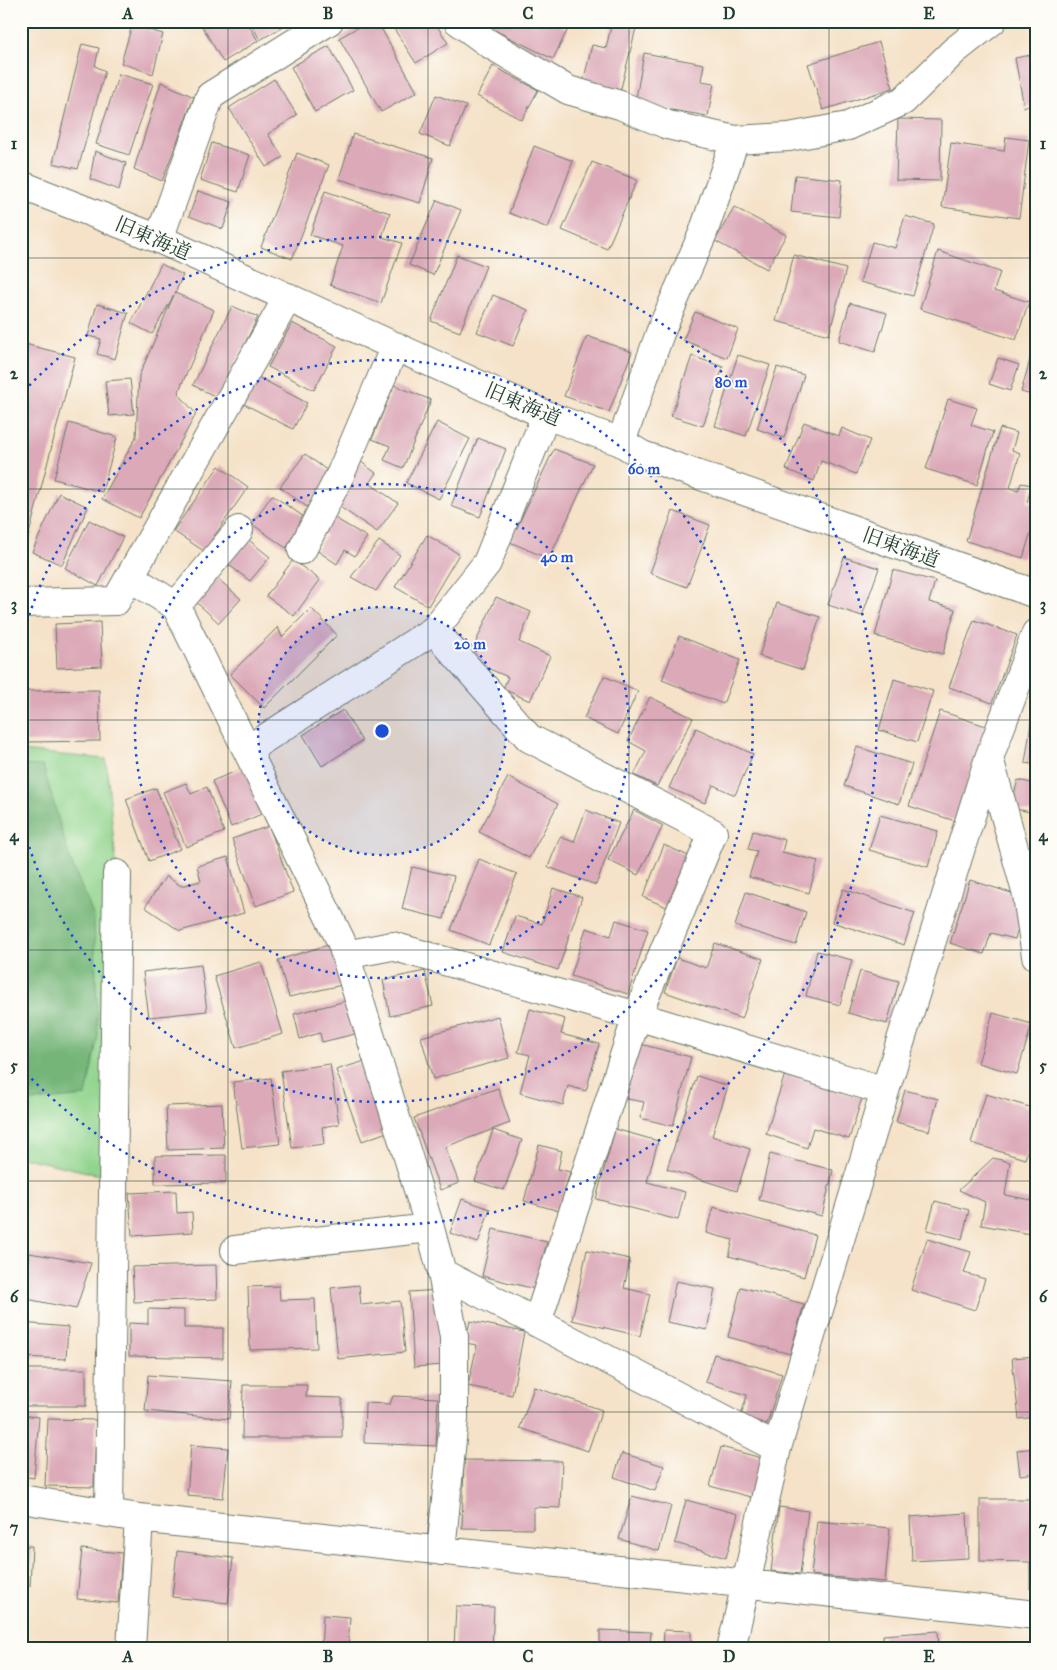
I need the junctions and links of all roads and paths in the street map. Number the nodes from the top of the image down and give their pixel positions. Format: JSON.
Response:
{"nodes":[{"id":1,"x":458,"y":21,"type":"edge"},
{"id":2,"x":992,"y":21,"type":"edge"},
{"id":3,"x":316,"y":25,"type":"edge"},
{"id":4,"x":735,"y":140,"type":"junction"},
{"id":5,"x":21,"y":185,"type":"edge"},
{"id":6,"x":158,"y":239,"type":"junction"},
{"id":7,"x":288,"y":297,"type":"junction"},
{"id":8,"x":395,"y":346,"type":"junction"},
{"id":9,"x":546,"y":416,"type":"junction"},
{"id":10,"x":621,"y":442,"type":"junction"},
{"id":11,"x":239,"y":530,"type":"dead end"},
{"id":12,"x":302,"y":550,"type":"dead end"},
{"id":13,"x":131,"y":578,"type":"junction"},
{"id":14,"x":1036,"y":594,"type":"edge"},
{"id":15,"x":21,"y":603,"type":"edge"},
{"id":16,"x":176,"y":606,"type":"junction"},
{"id":17,"x":434,"y":630,"type":"junction"},
{"id":18,"x":1036,"y":633,"type":"edge"},
{"id":19,"x":247,"y":750,"type":"junction"},
{"id":20,"x":989,"y":758,"type":"junction"},
{"id":21,"x":117,"y":874,"type":"dead end"},
{"id":22,"x":345,"y":955,"type":"junction"},
{"id":23,"x":1036,"y":956,"type":"edge"},
{"id":24,"x":636,"y":1016,"type":"junction"},
{"id":25,"x":885,"y":1091,"type":"junction"},
{"id":26,"x":430,"y":1228,"type":"junction"},
{"id":27,"x":235,"y":1250,"type":"dead end"},
{"id":28,"x":442,"y":1273,"type":"junction"},
{"id":29,"x":537,"y":1323,"type":"junction"},
{"id":30,"x":777,"y":1448,"type":"junction"},
{"id":31,"x":21,"y":1499,"type":"edge"},
{"id":32,"x":109,"y":1512,"type":"junction"},
{"id":33,"x":139,"y":1518,"type":"junction"},
{"id":34,"x":441,"y":1551,"type":"junction"},
{"id":35,"x":746,"y":1585,"type":"junction"},
{"id":36,"x":1036,"y":1615,"type":"edge"},
{"id":37,"x":131,"y":1649,"type":"edge"},
{"id":38,"x":731,"y":1649,"type":"edge"}],
"edges":[{"from":1,"to":4,"type":"street"},
{"from":2,"to":4,"type":"street"},
{"from":3,"to":6,"type":"street"},
{"from":4,"to":10,"type":"street"},
{"from":5,"to":6,"type":"street","name":"旧東海道"},
{"from":6,"to":7,"type":"street","name":"旧東海道"},
{"from":7,"to":8,"type":"street","name":"旧東海道"},
{"from":7,"to":13,"type":"street"},
{"from":8,"to":9,"type":"street","name":"旧東海道"},
{"from":8,"to":12,"type":"street"},
{"from":9,"to":10,"type":"street","name":"旧東海道"},
{"from":9,"to":17,"type":"street"},
{"from":10,"to":14,"type":"street","name":"旧東海道"},
{"from":11,"to":16,"type":"street"},
{"from":13,"to":15,"type":"street"},
{"from":13,"to":16,"type":"street"},
{"from":16,"to":19,"type":"street"},
{"from":17,"to":19,"type":"street"},
{"from":17,"to":24,"type":"street"},
{"from":18,"to":20,"type":"street"},
{"from":19,"to":22,"type":"street"},
{"from":20,"to":23,"type":"street"},
{"from":20,"to":25,"type":"street"},
{"from":21,"to":32,"type":"street"},
{"from":22,"to":24,"type":"street"},
{"from":22,"to":26,"type":"street"},
{"from":24,"to":25,"type":"street"},
{"from":24,"to":29,"type":"street"},
{"from":25,"to":30,"type":"street"},
{"from":26,"to":27,"type":"street"},
{"from":26,"to":28,"type":"street"},
{"from":28,"to":29,"type":"street"},
{"from":28,"to":34,"type":"street"},
{"from":29,"to":30,"type":"street"},
{"from":30,"to":35,"type":"street"},
{"from":31,"to":32,"type":"street"},
{"from":32,"to":33,"type":"street"},
{"from":33,"to":34,"type":"street"},
{"from":33,"to":37,"type":"street"},
{"from":34,"to":35,"type":"street"},
{"from":35,"to":36,"type":"street"},
{"from":35,"to":38,"type":"street"}]}
